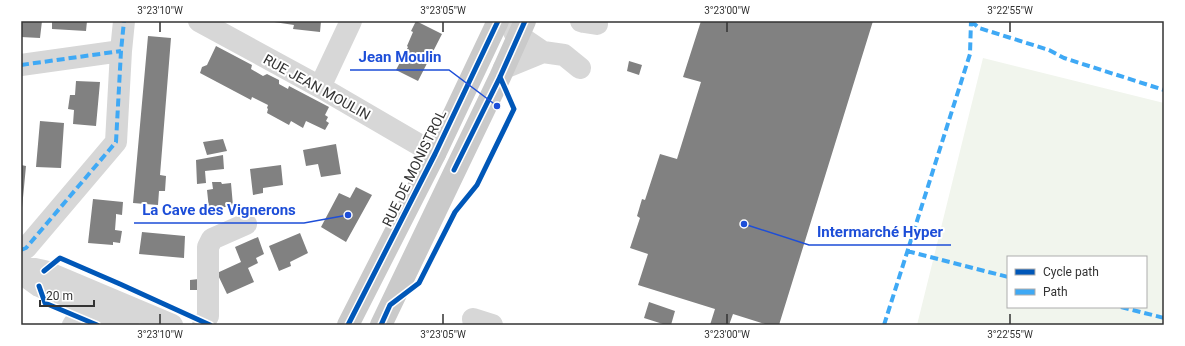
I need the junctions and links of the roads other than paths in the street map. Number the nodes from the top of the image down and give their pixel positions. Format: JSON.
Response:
{"nodes":[{"id":1,"x":124,"y":21,"type":"edge"},
{"id":2,"x":199,"y":21,"type":"edge"},
{"id":3,"x":351,"y":21,"type":"edge"},
{"id":4,"x":498,"y":21,"type":"edge"},
{"id":5,"x":518,"y":26,"type":"edge"},
{"id":6,"x":121,"y":51,"type":"junction"},
{"id":7,"x":543,"y":52,"type":"junction"},
{"id":8,"x":21,"y":65,"type":"edge"},
{"id":9,"x":504,"y":68,"type":"junction"},
{"id":10,"x":580,"y":68,"type":"dead end"},
{"id":11,"x":320,"y":87,"type":"junction"},
{"id":12,"x":435,"y":154,"type":"junction"},
{"id":13,"x":246,"y":224,"type":"dead end"},
{"id":14,"x":21,"y":250,"type":"edge"},
{"id":15,"x":21,"y":266,"type":"edge"},
{"id":16,"x":21,"y":273,"type":"edge"},
{"id":17,"x":77,"y":318,"type":"edge"},
{"id":18,"x":128,"y":325,"type":"edge"},
{"id":19,"x":172,"y":325,"type":"edge"},
{"id":20,"x":203,"y":325,"type":"edge"},
{"id":21,"x":348,"y":325,"type":"edge"},
{"id":22,"x":381,"y":325,"type":"edge"}],
"edges":[{"from":1,"to":6,"type":"street"},
{"from":2,"to":11,"type":"street","name":"RUE JEAN MOULIN"},
{"from":3,"to":11,"type":"street"},
{"from":4,"to":12,"type":"main road","name":"RUE DE MONISTROL"},
{"from":5,"to":7,"type":"street"},
{"from":5,"to":9,"type":"main road"},
{"from":6,"to":8,"type":"street"},
{"from":6,"to":14,"type":"street"},
{"from":7,"to":9,"type":"street"},
{"from":7,"to":10,"type":"street"},
{"from":9,"to":22,"type":"main road"},
{"from":11,"to":12,"type":"street","name":"RUE JEAN MOULIN"},
{"from":12,"to":21,"type":"main road","name":"RUE DE MONISTROL"},
{"from":13,"to":20,"type":"street"},
{"from":15,"to":19,"type":"street"},
{"from":16,"to":17,"type":"street"},
{"from":17,"to":18,"type":"street"}]}
